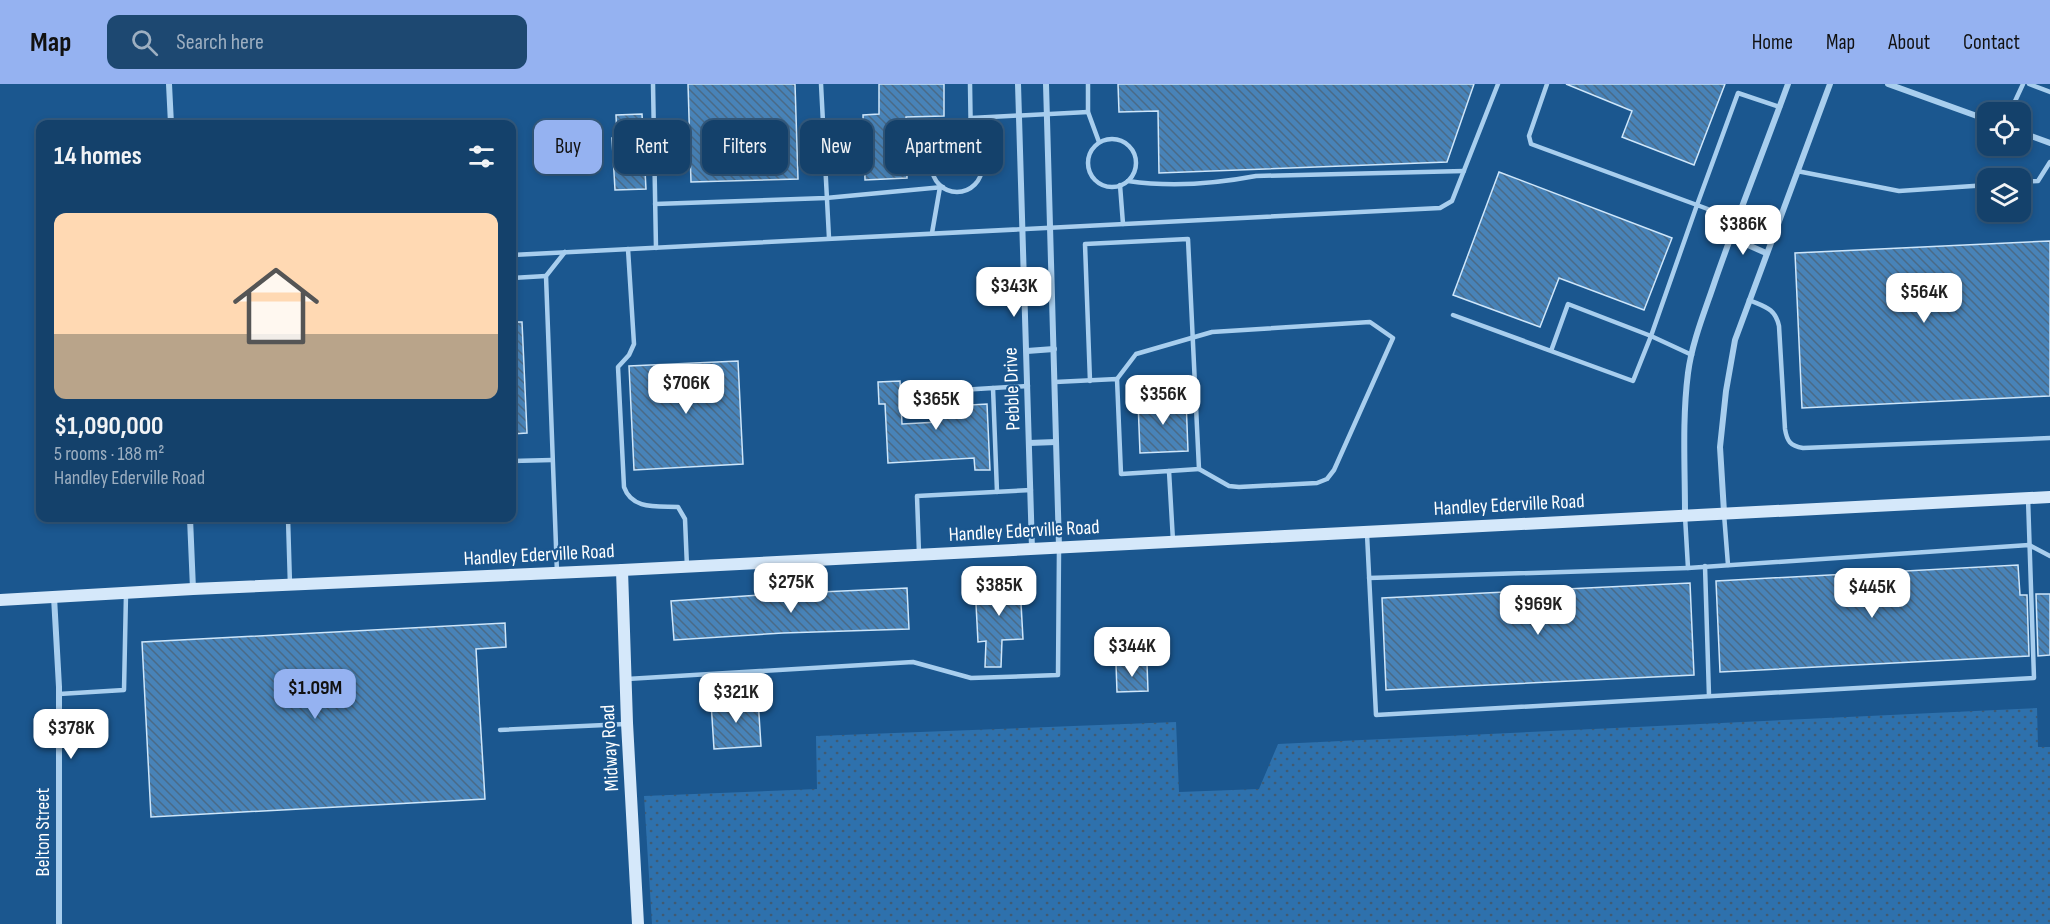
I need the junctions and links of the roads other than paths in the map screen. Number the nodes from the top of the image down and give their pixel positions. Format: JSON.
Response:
{"nodes":[{"id":1,"x":169,"y":84,"type":"edge"},
{"id":2,"x":653,"y":84,"type":"edge"},
{"id":3,"x":821,"y":84,"type":"edge"},
{"id":4,"x":970,"y":84,"type":"edge"},
{"id":5,"x":1018,"y":84,"type":"edge"},
{"id":6,"x":1046,"y":84,"type":"edge"},
{"id":7,"x":1088,"y":84,"type":"edge"},
{"id":8,"x":1498,"y":84,"type":"edge"},
{"id":9,"x":1547,"y":84,"type":"edge"},
{"id":10,"x":1788,"y":84,"type":"edge"},
{"id":11,"x":1830,"y":84,"type":"edge"},
{"id":12,"x":1888,"y":84,"type":"edge"},
{"id":13,"x":2023,"y":84,"type":"edge"},
{"id":14,"x":2029,"y":84,"type":"edge"},
{"id":15,"x":2050,"y":92,"type":"edge"},
{"id":16,"x":2015,"y":102,"type":"edge"},
{"id":17,"x":1780,"y":107,"type":"junction"},
{"id":18,"x":1088,"y":112,"type":"junction"},
{"id":19,"x":1047,"y":113,"type":"junction"},
{"id":20,"x":1020,"y":115,"type":"junction"},
{"id":21,"x":1977,"y":116,"type":"edge"},
{"id":22,"x":971,"y":118,"type":"joint"},
{"id":23,"x":171,"y":120,"type":"edge"},
{"id":24,"x":2031,"y":136,"type":"edge"},
{"id":25,"x":1099,"y":142,"type":"junction"},
{"id":26,"x":2050,"y":143,"type":"edge"},
{"id":27,"x":2050,"y":162,"type":"edge"},
{"id":28,"x":1464,"y":171,"type":"junction"},
{"id":29,"x":1797,"y":171,"type":"junction"},
{"id":30,"x":934,"y":174,"type":"edge"},
{"id":31,"x":981,"y":174,"type":"edge"},
{"id":32,"x":1128,"y":181,"type":"junction"},
{"id":33,"x":2031,"y":181,"type":"edge"},
{"id":34,"x":1120,"y":185,"type":"junction"},
{"id":35,"x":1977,"y":186,"type":"edge"},
{"id":36,"x":941,"y":187,"type":"junction"},
{"id":37,"x":826,"y":198,"type":"junction"},
{"id":38,"x":655,"y":204,"type":"junction"},
{"id":39,"x":1697,"y":205,"type":"junction"},
{"id":40,"x":1737,"y":220,"type":"junction"},
{"id":41,"x":1123,"y":224,"type":"junction"},
{"id":42,"x":1023,"y":228,"type":"junction"},
{"id":43,"x":1050,"y":228,"type":"junction"},
{"id":44,"x":932,"y":233,"type":"junction"},
{"id":45,"x":1730,"y":237,"type":"junction"},
{"id":46,"x":829,"y":238,"type":"junction"},
{"id":47,"x":656,"y":248,"type":"junction"},
{"id":48,"x":628,"y":249,"type":"junction"},
{"id":49,"x":565,"y":252,"type":"junction"},
{"id":50,"x":1767,"y":253,"type":"junction"},
{"id":51,"x":516,"y":255,"type":"edge"},
{"id":52,"x":546,"y":276,"type":"junction"},
{"id":53,"x":516,"y":278,"type":"edge"},
{"id":54,"x":1749,"y":300,"type":"junction"},
{"id":55,"x":1453,"y":315,"type":"dead end"},
{"id":56,"x":1651,"y":336,"type":"junction"},
{"id":57,"x":1192,"y":337,"type":"junction"},
{"id":58,"x":1054,"y":349,"type":"junction"},
{"id":59,"x":1027,"y":351,"type":"junction"},
{"id":60,"x":1551,"y":351,"type":"junction"},
{"id":61,"x":1692,"y":355,"type":"junction"},
{"id":62,"x":1117,"y":380,"type":"junction"},
{"id":63,"x":1090,"y":381,"type":"junction"},
{"id":64,"x":1055,"y":382,"type":"junction"},
{"id":65,"x":1028,"y":386,"type":"junction"},
{"id":66,"x":993,"y":388,"type":"junction"},
{"id":67,"x":912,"y":393,"type":"dead end"},
{"id":68,"x":2050,"y":438,"type":"edge"},
{"id":69,"x":1056,"y":442,"type":"junction"},
{"id":70,"x":1029,"y":443,"type":"junction"},
{"id":71,"x":552,"y":460,"type":"junction"},
{"id":72,"x":516,"y":461,"type":"edge"},
{"id":73,"x":1199,"y":469,"type":"junction"},
{"id":74,"x":1169,"y":471,"type":"junction"},
{"id":75,"x":1031,"y":490,"type":"junction"},
{"id":76,"x":997,"y":492,"type":"junction"},
{"id":77,"x":2050,"y":497,"type":"edge"},
{"id":78,"x":2028,"y":498,"type":"junction"},
{"id":79,"x":1724,"y":512,"type":"junction"},
{"id":80,"x":1685,"y":514,"type":"junction"},
{"id":81,"x":190,"y":522,"type":"edge"},
{"id":82,"x":288,"y":522,"type":"edge"},
{"id":83,"x":1366,"y":531,"type":"junction"},
{"id":84,"x":1173,"y":541,"type":"junction"},
{"id":85,"x":2029,"y":544,"type":"junction"},
{"id":86,"x":1059,"y":547,"type":"junction"},
{"id":87,"x":1032,"y":549,"type":"junction"},
{"id":88,"x":919,"y":555,"type":"junction"},
{"id":89,"x":2050,"y":556,"type":"edge"},
{"id":90,"x":1728,"y":565,"type":"junction"},
{"id":91,"x":687,"y":567,"type":"junction"},
{"id":92,"x":1705,"y":567,"type":"junction"},
{"id":93,"x":1688,"y":568,"type":"junction"},
{"id":94,"x":622,"y":570,"type":"junction"},
{"id":95,"x":557,"y":573,"type":"junction"},
{"id":96,"x":1369,"y":578,"type":"junction"},
{"id":97,"x":290,"y":585,"type":"junction"},
{"id":98,"x":194,"y":589,"type":"junction"},
{"id":99,"x":126,"y":593,"type":"junction"},
{"id":100,"x":54,"y":597,"type":"junction"},
{"id":101,"x":0,"y":600,"type":"edge"},
{"id":102,"x":626,"y":679,"type":"junction"},
{"id":103,"x":59,"y":694,"type":"junction"},
{"id":104,"x":1709,"y":696,"type":"junction"},
{"id":105,"x":627,"y":723,"type":"junction"},
{"id":106,"x":500,"y":730,"type":"dead end"},
{"id":107,"x":59,"y":924,"type":"edge"},
{"id":108,"x":638,"y":924,"type":"edge"}],
"edges":[{"from":1,"to":23,"type":"street"},
{"from":2,"to":38,"type":"lane"},
{"from":3,"to":37,"type":"lane"},
{"from":4,"to":22,"type":"lane"},
{"from":5,"to":20,"type":"street","name":"Pebble Drive"},
{"from":6,"to":19,"type":"street"},
{"from":7,"to":18,"type":"lane"},
{"from":8,"to":28,"type":"lane"},
{"from":9,"to":39,"type":"lane"},
{"from":10,"to":17,"type":"street"},
{"from":11,"to":29,"type":"street"},
{"from":12,"to":21,"type":"street"},
{"from":13,"to":16,"type":"lane"},
{"from":14,"to":15,"type":"lane"},
{"from":17,"to":39,"type":"lane"},
{"from":17,"to":40,"type":"street"},
{"from":18,"to":19,"type":"lane"},
{"from":18,"to":25,"type":"lane"},
{"from":19,"to":20,"type":"lane"},
{"from":19,"to":43,"type":"street"},
{"from":20,"to":22,"type":"lane"},
{"from":20,"to":42,"type":"street","name":"Pebble Drive"},
{"from":24,"to":26,"type":"street"},
{"from":25,"to":32,"type":"lane"},
{"from":25,"to":34,"type":"lane"},
{"from":27,"to":33,"type":"lane"},
{"from":28,"to":32,"type":"lane"},
{"from":28,"to":41,"type":"lane"},
{"from":29,"to":35,"type":"lane"},
{"from":29,"to":50,"type":"street"},
{"from":30,"to":36,"type":"lane"},
{"from":31,"to":36,"type":"lane"},
{"from":32,"to":34,"type":"lane"},
{"from":34,"to":41,"type":"lane"},
{"from":36,"to":37,"type":"lane"},
{"from":36,"to":44,"type":"lane"},
{"from":37,"to":38,"type":"lane"},
{"from":37,"to":46,"type":"lane"},
{"from":38,"to":47,"type":"lane"},
{"from":39,"to":40,"type":"lane"},
{"from":39,"to":56,"type":"lane"},
{"from":40,"to":45,"type":"street"},
{"from":41,"to":43,"type":"lane"},
{"from":42,"to":43,"type":"lane"},
{"from":42,"to":44,"type":"lane"},
{"from":42,"to":59,"type":"street","name":"Pebble Drive"},
{"from":43,"to":58,"type":"street"},
{"from":44,"to":46,"type":"lane"},
{"from":45,"to":50,"type":"street"},
{"from":45,"to":61,"type":"street"},
{"from":46,"to":47,"type":"lane"},
{"from":47,"to":48,"type":"lane"},
{"from":48,"to":49,"type":"lane"},
{"from":48,"to":91,"type":"lane"},
{"from":49,"to":51,"type":"lane"},
{"from":49,"to":52,"type":"lane"},
{"from":50,"to":54,"type":"street"},
{"from":52,"to":53,"type":"lane"},
{"from":52,"to":71,"type":"lane"},
{"from":54,"to":68,"type":"lane"},
{"from":54,"to":79,"type":"street"},
{"from":55,"to":60,"type":"lane"},
{"from":56,"to":60,"type":"lane"},
{"from":56,"to":60,"type":"lane"},
{"from":56,"to":61,"type":"lane"},
{"from":57,"to":62,"type":"lane"},
{"from":57,"to":63,"type":"lane"},
{"from":57,"to":73,"type":"lane"},
{"from":57,"to":73,"type":"lane"},
{"from":58,"to":59,"type":"street"},
{"from":58,"to":64,"type":"street"},
{"from":59,"to":65,"type":"street","name":"Pebble Drive"},
{"from":61,"to":80,"type":"street"},
{"from":62,"to":63,"type":"lane"},
{"from":62,"to":74,"type":"lane"},
{"from":63,"to":64,"type":"lane"},
{"from":64,"to":69,"type":"street"},
{"from":65,"to":66,"type":"lane"},
{"from":65,"to":70,"type":"street","name":"Pebble Drive"},
{"from":66,"to":67,"type":"lane"},
{"from":66,"to":76,"type":"lane"},
{"from":69,"to":70,"type":"street"},
{"from":69,"to":86,"type":"street"},
{"from":70,"to":75,"type":"street","name":"Pebble Drive"},
{"from":71,"to":72,"type":"lane"},
{"from":71,"to":95,"type":"lane"},
{"from":73,"to":74,"type":"lane"},
{"from":74,"to":84,"type":"lane"},
{"from":75,"to":76,"type":"lane"},
{"from":75,"to":87,"type":"street","name":"Pebble Drive"},
{"from":76,"to":88,"type":"lane"},
{"from":77,"to":78,"type":"main road","name":"Handley Ederville Road"},
{"from":78,"to":79,"type":"main road","name":"Handley Ederville Road"},
{"from":78,"to":85,"type":"lane"},
{"from":79,"to":80,"type":"main road","name":"Handley Ederville Road"},
{"from":79,"to":90,"type":"lane"},
{"from":80,"to":83,"type":"main road","name":"Handley Ederville Road"},
{"from":80,"to":93,"type":"lane"},
{"from":81,"to":98,"type":"street"},
{"from":82,"to":97,"type":"lane"},
{"from":83,"to":84,"type":"main road","name":"Handley Ederville Road"},
{"from":83,"to":96,"type":"lane"},
{"from":84,"to":86,"type":"main road","name":"Handley Ederville Road"},
{"from":85,"to":89,"type":"lane"},
{"from":85,"to":90,"type":"lane"},
{"from":85,"to":104,"type":"lane"},
{"from":86,"to":87,"type":"main road","name":"Handley Ederville Road"},
{"from":86,"to":102,"type":"lane"},
{"from":87,"to":88,"type":"main road","name":"Handley Ederville Road"},
{"from":88,"to":91,"type":"main road","name":"Handley Ederville Road"},
{"from":90,"to":92,"type":"lane"},
{"from":91,"to":94,"type":"main road","name":"Handley Ederville Road"},
{"from":92,"to":93,"type":"lane"},
{"from":92,"to":104,"type":"lane"},
{"from":93,"to":96,"type":"lane"},
{"from":94,"to":95,"type":"main road","name":"Handley Ederville Road"},
{"from":94,"to":102,"type":"main road","name":"Midway Road"},
{"from":95,"to":97,"type":"main road","name":"Handley Ederville Road"},
{"from":96,"to":104,"type":"lane"},
{"from":97,"to":98,"type":"main road","name":"Handley Ederville Road"},
{"from":98,"to":99,"type":"main road","name":"Handley Ederville Road"},
{"from":99,"to":100,"type":"main road","name":"Handley Ederville Road"},
{"from":99,"to":103,"type":"lane"},
{"from":100,"to":101,"type":"main road","name":"Handley Ederville Road"},
{"from":100,"to":103,"type":"street","name":"Belton Street"},
{"from":102,"to":105,"type":"main road","name":"Midway Road"},
{"from":103,"to":107,"type":"street","name":"Belton Street"},
{"from":105,"to":106,"type":"lane"},
{"from":105,"to":108,"type":"main road","name":"Midway Road"}]}
